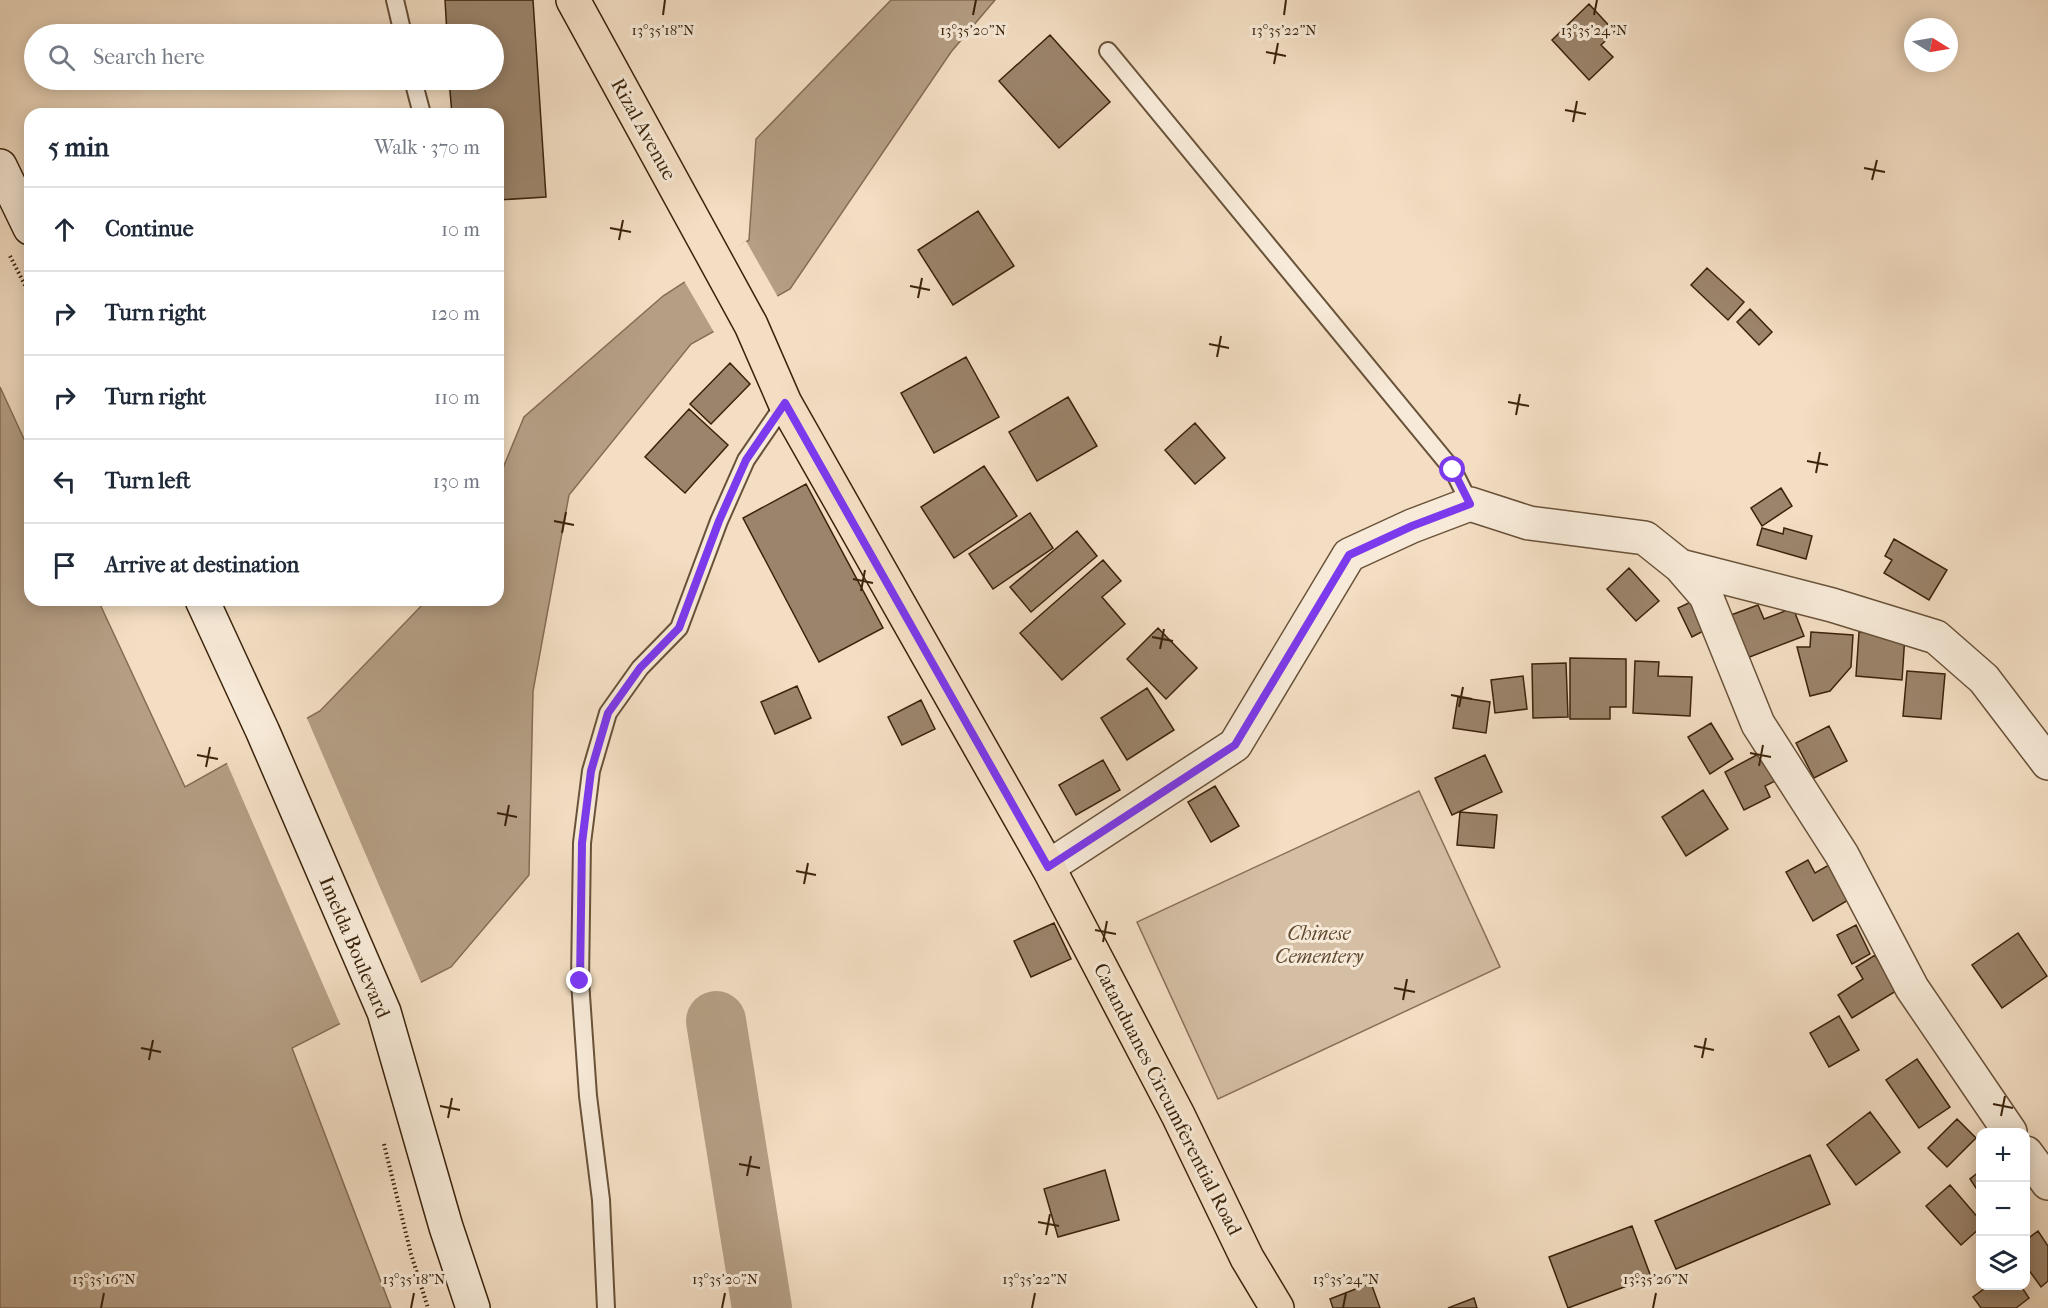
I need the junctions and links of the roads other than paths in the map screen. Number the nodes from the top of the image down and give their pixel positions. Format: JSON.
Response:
{"nodes":[{"id":1,"x":395,"y":0,"type":"edge"},
{"id":2,"x":573,"y":0,"type":"edge"},
{"id":3,"x":401,"y":24,"type":"edge"},
{"id":4,"x":1108,"y":51,"type":"dead end"},
{"id":5,"x":416,"y":90,"type":"edge"},
{"id":6,"x":420,"y":108,"type":"edge"},
{"id":7,"x":0,"y":166,"type":"edge"},
{"id":8,"x":24,"y":216,"type":"edge"},
{"id":9,"x":715,"y":259,"type":"joint"},
{"id":10,"x":785,"y":403,"type":"junction"},
{"id":11,"x":1470,"y":504,"type":"junction"},
{"id":12,"x":1680,"y":566,"type":"junction"},
{"id":13,"x":205,"y":606,"type":"edge"},
{"id":14,"x":2048,"y":763,"type":"edge"},
{"id":15,"x":1048,"y":867,"type":"junction"},
{"id":16,"x":2007,"y":1128,"type":"edge"},
{"id":17,"x":2030,"y":1160,"type":"edge"},
{"id":18,"x":2048,"y":1183,"type":"edge"},
{"id":19,"x":473,"y":1308,"type":"edge"},
{"id":20,"x":606,"y":1308,"type":"edge"},
{"id":21,"x":1277,"y":1308,"type":"edge"}],
"edges":[{"from":1,"to":3,"type":"lane"},
{"from":2,"to":9,"type":"main road","name":"Rizal Avenue"},
{"from":4,"to":11,"type":"lane"},
{"from":5,"to":6,"type":"lane"},
{"from":7,"to":8,"type":"street"},
{"from":9,"to":10,"type":"main road","name":"Catanduanes Circumferential Road"},
{"from":10,"to":15,"type":"main road","name":"Catanduanes Circumferential Road"},
{"from":10,"to":20,"type":"lane"},
{"from":11,"to":12,"type":"street"},
{"from":11,"to":15,"type":"street"},
{"from":12,"to":14,"type":"street"},
{"from":12,"to":16,"type":"street"},
{"from":13,"to":19,"type":"street","name":"Imelda Boulevard"},
{"from":15,"to":21,"type":"main road","name":"Catanduanes Circumferential Road"},
{"from":17,"to":18,"type":"street"}]}
